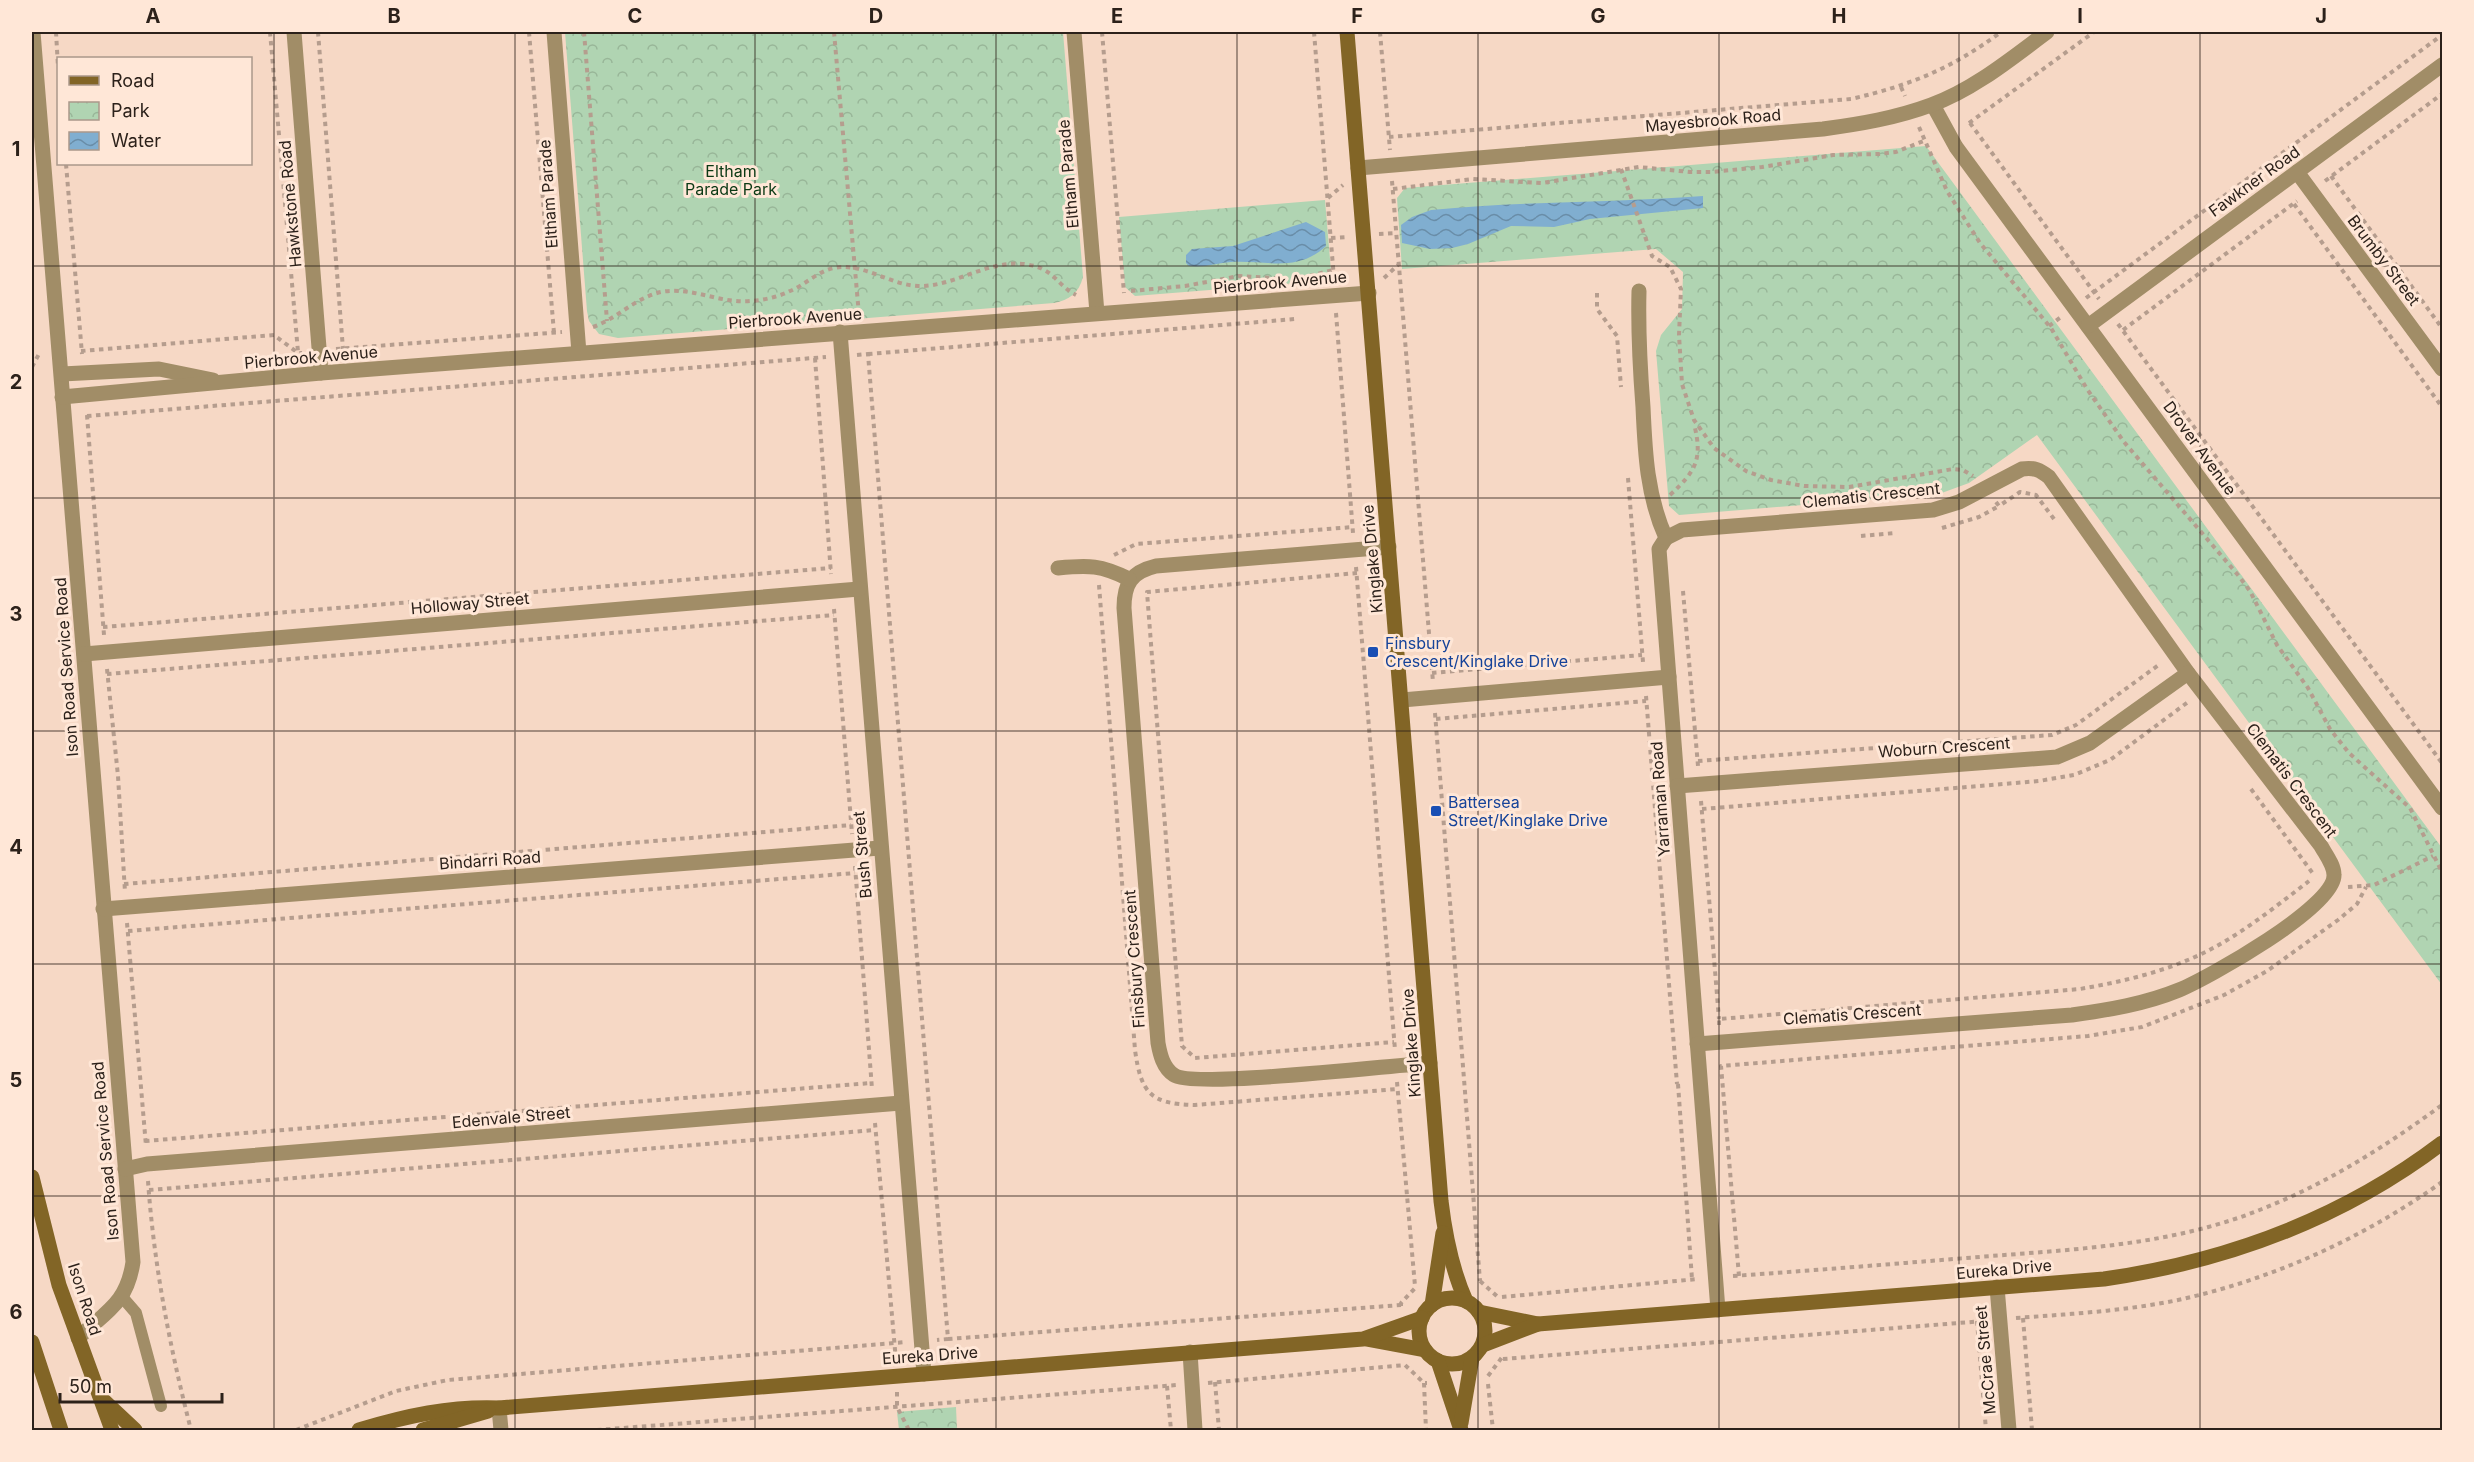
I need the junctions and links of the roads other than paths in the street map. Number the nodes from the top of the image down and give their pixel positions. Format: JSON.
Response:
{"nodes":[{"id":1,"x":33,"y":32,"type":"edge"},
{"id":2,"x":294,"y":32,"type":"edge"},
{"id":3,"x":554,"y":32,"type":"edge"},
{"id":4,"x":1074,"y":32,"type":"edge"},
{"id":5,"x":1347,"y":32,"type":"edge"},
{"id":6,"x":2047,"y":32,"type":"edge"},
{"id":7,"x":2442,"y":65,"type":"edge"},
{"id":8,"x":1933,"y":105,"type":"junction"},
{"id":9,"x":1358,"y":168,"type":"junction"},
{"id":10,"x":2297,"y":172,"type":"junction"},
{"id":11,"x":1639,"y":291,"type":"dead end"},
{"id":12,"x":1369,"y":292,"type":"junction"},
{"id":13,"x":1097,"y":313,"type":"junction"},
{"id":14,"x":2088,"y":326,"type":"junction"},
{"id":15,"x":840,"y":332,"type":"junction"},
{"id":16,"x":579,"y":353,"type":"junction"},
{"id":17,"x":2442,"y":369,"type":"edge"},
{"id":18,"x":321,"y":373,"type":"junction"},
{"id":19,"x":62,"y":375,"type":"junction"},
{"id":20,"x":225,"y":383,"type":"junction"},
{"id":21,"x":62,"y":397,"type":"junction"},
{"id":22,"x":1666,"y":538,"type":"junction"},
{"id":23,"x":1389,"y":547,"type":"junction"},
{"id":24,"x":1058,"y":568,"type":"dead end"},
{"id":25,"x":1129,"y":579,"type":"junction"},
{"id":26,"x":859,"y":589,"type":"junction"},
{"id":27,"x":84,"y":654,"type":"junction"},
{"id":28,"x":2188,"y":673,"type":"junction"},
{"id":29,"x":1669,"y":677,"type":"junction"},
{"id":30,"x":1402,"y":700,"type":"junction"},
{"id":31,"x":1677,"y":786,"type":"junction"},
{"id":32,"x":2442,"y":808,"type":"edge"},
{"id":33,"x":880,"y":848,"type":"junction"},
{"id":34,"x":103,"y":909,"type":"junction"},
{"id":35,"x":1697,"y":1044,"type":"junction"},
{"id":36,"x":1430,"y":1063,"type":"junction"},
{"id":37,"x":901,"y":1103,"type":"junction"},
{"id":38,"x":2442,"y":1143,"type":"edge"},
{"id":39,"x":125,"y":1169,"type":"junction"},
{"id":40,"x":32,"y":1177,"type":"edge"},
{"id":41,"x":1444,"y":1227,"type":"junction"},
{"id":42,"x":1997,"y":1287,"type":"junction"},
{"id":43,"x":123,"y":1298,"type":"junction"},
{"id":44,"x":1466,"y":1301,"type":"junction"},
{"id":45,"x":1432,"y":1305,"type":"junction"},
{"id":46,"x":1718,"y":1310,"type":"junction"},
{"id":47,"x":1479,"y":1312,"type":"junction"},
{"id":48,"x":1422,"y":1318,"type":"junction"},
{"id":49,"x":1538,"y":1324,"type":"junction"},
{"id":50,"x":78,"y":1338,"type":"junction"},
{"id":51,"x":1363,"y":1339,"type":"junction"},
{"id":52,"x":32,"y":1342,"type":"edge"},
{"id":53,"x":1483,"y":1345,"type":"junction"},
{"id":54,"x":1425,"y":1350,"type":"junction"},
{"id":55,"x":1190,"y":1352,"type":"junction"},
{"id":56,"x":1472,"y":1358,"type":"junction"},
{"id":57,"x":1438,"y":1361,"type":"junction"},
{"id":58,"x":924,"y":1374,"type":"junction"},
{"id":59,"x":99,"y":1396,"type":"junction"},
{"id":60,"x":161,"y":1406,"type":"dead end"},
{"id":61,"x":500,"y":1408,"type":"junction"},
{"id":62,"x":1461,"y":1429,"type":"edge"},
{"id":63,"x":61,"y":1431,"type":"edge"},
{"id":64,"x":112,"y":1431,"type":"edge"},
{"id":65,"x":135,"y":1431,"type":"edge"},
{"id":66,"x":359,"y":1431,"type":"edge"},
{"id":67,"x":423,"y":1431,"type":"edge"},
{"id":68,"x":501,"y":1431,"type":"edge"},
{"id":69,"x":1195,"y":1431,"type":"edge"},
{"id":70,"x":2009,"y":1431,"type":"edge"}],
"edges":[{"from":1,"to":19,"type":"street","name":"Ison Road Service Road"},
{"from":2,"to":18,"type":"street","name":"Hawkstone Road"},
{"from":3,"to":16,"type":"street","name":"Eltham Parade"},
{"from":4,"to":13,"type":"street","name":"Eltham Parade"},
{"from":5,"to":9,"type":"street","name":"Kinglake Drive"},
{"from":6,"to":8,"type":"street","name":"Mayesbrook Road"},
{"from":7,"to":10,"type":"street","name":"Fawkner Road"},
{"from":8,"to":9,"type":"street","name":"Mayesbrook Road"},
{"from":8,"to":14,"type":"street","name":"Drover Avenue"},
{"from":9,"to":12,"type":"street","name":"Kinglake Drive"},
{"from":10,"to":14,"type":"street","name":"Fawkner Road"},
{"from":10,"to":17,"type":"street","name":"Brumby Street"},
{"from":11,"to":22,"type":"street"},
{"from":12,"to":13,"type":"street","name":"Pierbrook Avenue"},
{"from":12,"to":23,"type":"street","name":"Kinglake Drive"},
{"from":13,"to":15,"type":"street","name":"Pierbrook Avenue"},
{"from":14,"to":32,"type":"street","name":"Drover Avenue"},
{"from":15,"to":16,"type":"street","name":"Pierbrook Avenue"},
{"from":15,"to":26,"type":"street","name":"Bush Street"},
{"from":16,"to":18,"type":"street","name":"Pierbrook Avenue"},
{"from":18,"to":20,"type":"street","name":"Pierbrook Avenue"},
{"from":19,"to":20,"type":"street","name":"Pierbrook Avenue"},
{"from":19,"to":21,"type":"street","name":"Ison Road Service Road"},
{"from":20,"to":21,"type":"street","name":"Pierbrook Avenue"},
{"from":21,"to":27,"type":"street","name":"Ison Road Service Road"},
{"from":22,"to":28,"type":"street","name":"Clematis Crescent"},
{"from":22,"to":29,"type":"street","name":"Yarraman Road"},
{"from":23,"to":25,"type":"street"},
{"from":23,"to":30,"type":"street","name":"Kinglake Drive"},
{"from":24,"to":25,"type":"street"},
{"from":25,"to":36,"type":"street","name":"Finsbury Crescent"},
{"from":26,"to":27,"type":"street","name":"Holloway Street"},
{"from":26,"to":33,"type":"street","name":"Bush Street"},
{"from":27,"to":34,"type":"street","name":"Ison Road Service Road"},
{"from":28,"to":31,"type":"street","name":"Woburn Crescent"},
{"from":28,"to":35,"type":"street","name":"Clematis Crescent"},
{"from":29,"to":30,"type":"street"},
{"from":29,"to":31,"type":"street","name":"Yarraman Road"},
{"from":30,"to":36,"type":"street","name":"Kinglake Drive"},
{"from":31,"to":35,"type":"street","name":"Yarraman Road"},
{"from":33,"to":34,"type":"street","name":"Bindarri Road"},
{"from":33,"to":37,"type":"street","name":"Bush Street"},
{"from":34,"to":39,"type":"street","name":"Ison Road Service Road"},
{"from":35,"to":46,"type":"street","name":"Yarraman Road"},
{"from":36,"to":41,"type":"street","name":"Kinglake Drive"},
{"from":37,"to":39,"type":"street","name":"Edenvale Street"},
{"from":37,"to":58,"type":"street","name":"Bush Street"},
{"from":38,"to":42,"type":"street","name":"Eureka Drive"},
{"from":39,"to":43,"type":"street","name":"Ison Road Service Road"},
{"from":40,"to":50,"type":"street","name":"Ison Road"},
{"from":41,"to":44,"type":"street","name":"Kinglake Drive"},
{"from":41,"to":45,"type":"street","name":"Kinglake Drive"},
{"from":42,"to":46,"type":"street","name":"Eureka Drive"},
{"from":42,"to":70,"type":"street","name":"McCrae Street"},
{"from":43,"to":50,"type":"street"},
{"from":43,"to":60,"type":"lane"},
{"from":44,"to":45,"type":"street"},
{"from":44,"to":47,"type":"street"},
{"from":45,"to":48,"type":"street"},
{"from":46,"to":49,"type":"street","name":"Eureka Drive"},
{"from":47,"to":49,"type":"street","name":"Eureka Drive"},
{"from":47,"to":53,"type":"street"},
{"from":48,"to":51,"type":"street","name":"Eureka Drive"},
{"from":48,"to":54,"type":"street"},
{"from":49,"to":53,"type":"street","name":"Eureka Drive"},
{"from":50,"to":59,"type":"street","name":"Ison Road"},
{"from":51,"to":54,"type":"street","name":"Eureka Drive"},
{"from":51,"to":55,"type":"street","name":"Eureka Drive"},
{"from":52,"to":63,"type":"street"},
{"from":53,"to":56,"type":"street"},
{"from":54,"to":57,"type":"street"},
{"from":55,"to":58,"type":"street","name":"Eureka Drive"},
{"from":55,"to":69,"type":"street"},
{"from":56,"to":57,"type":"street"},
{"from":56,"to":62,"type":"street"},
{"from":57,"to":62,"type":"street"},
{"from":58,"to":61,"type":"street","name":"Eureka Drive"},
{"from":59,"to":64,"type":"street","name":"Ison Road"},
{"from":59,"to":65,"type":"street"},
{"from":61,"to":66,"type":"street","name":"Eureka Drive"},
{"from":61,"to":67,"type":"street","name":"Eureka Drive"},
{"from":61,"to":68,"type":"street"}]}
